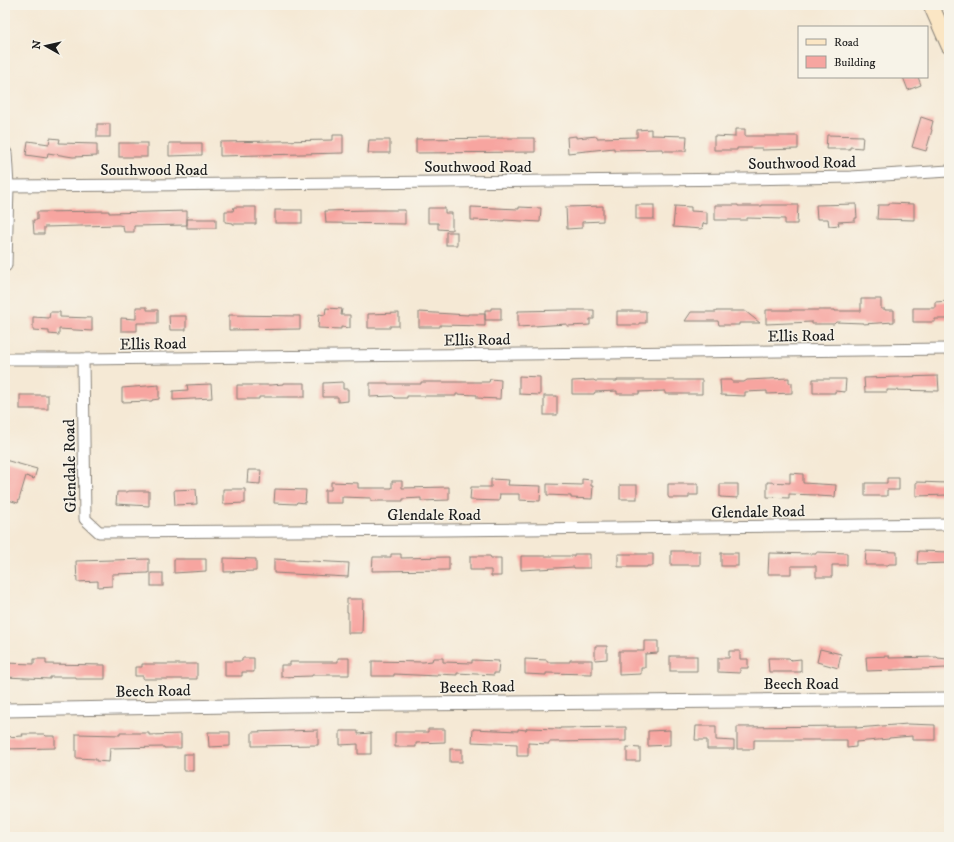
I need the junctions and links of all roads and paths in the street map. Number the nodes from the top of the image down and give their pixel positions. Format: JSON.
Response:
{"nodes":[{"id":1,"x":931,"y":5,"type":"edge"},
{"id":2,"x":949,"y":46,"type":"edge"},
{"id":3,"x":5,"y":153,"type":"edge"},
{"id":4,"x":949,"y":172,"type":"edge"},
{"id":5,"x":7,"y":186,"type":"junction"},
{"id":6,"x":5,"y":265,"type":"edge"},
{"id":7,"x":949,"y":349,"type":"edge"},
{"id":8,"x":5,"y":359,"type":"edge"},
{"id":9,"x":83,"y":359,"type":"junction"},
{"id":10,"x":949,"y":524,"type":"edge"},
{"id":11,"x":949,"y":699,"type":"edge"},
{"id":12,"x":5,"y":710,"type":"edge"}],
"edges":[{"from":1,"to":2,"type":"main road"},
{"from":3,"to":5,"type":"street"},
{"from":4,"to":5,"type":"street","name":"Southwood Road"},
{"from":5,"to":6,"type":"street"},
{"from":7,"to":9,"type":"street","name":"Ellis Road"},
{"from":8,"to":9,"type":"street","name":"Ellis Road"},
{"from":9,"to":10,"type":"street","name":"Glendale Road"},
{"from":11,"to":12,"type":"street","name":"Beech Road"}]}
